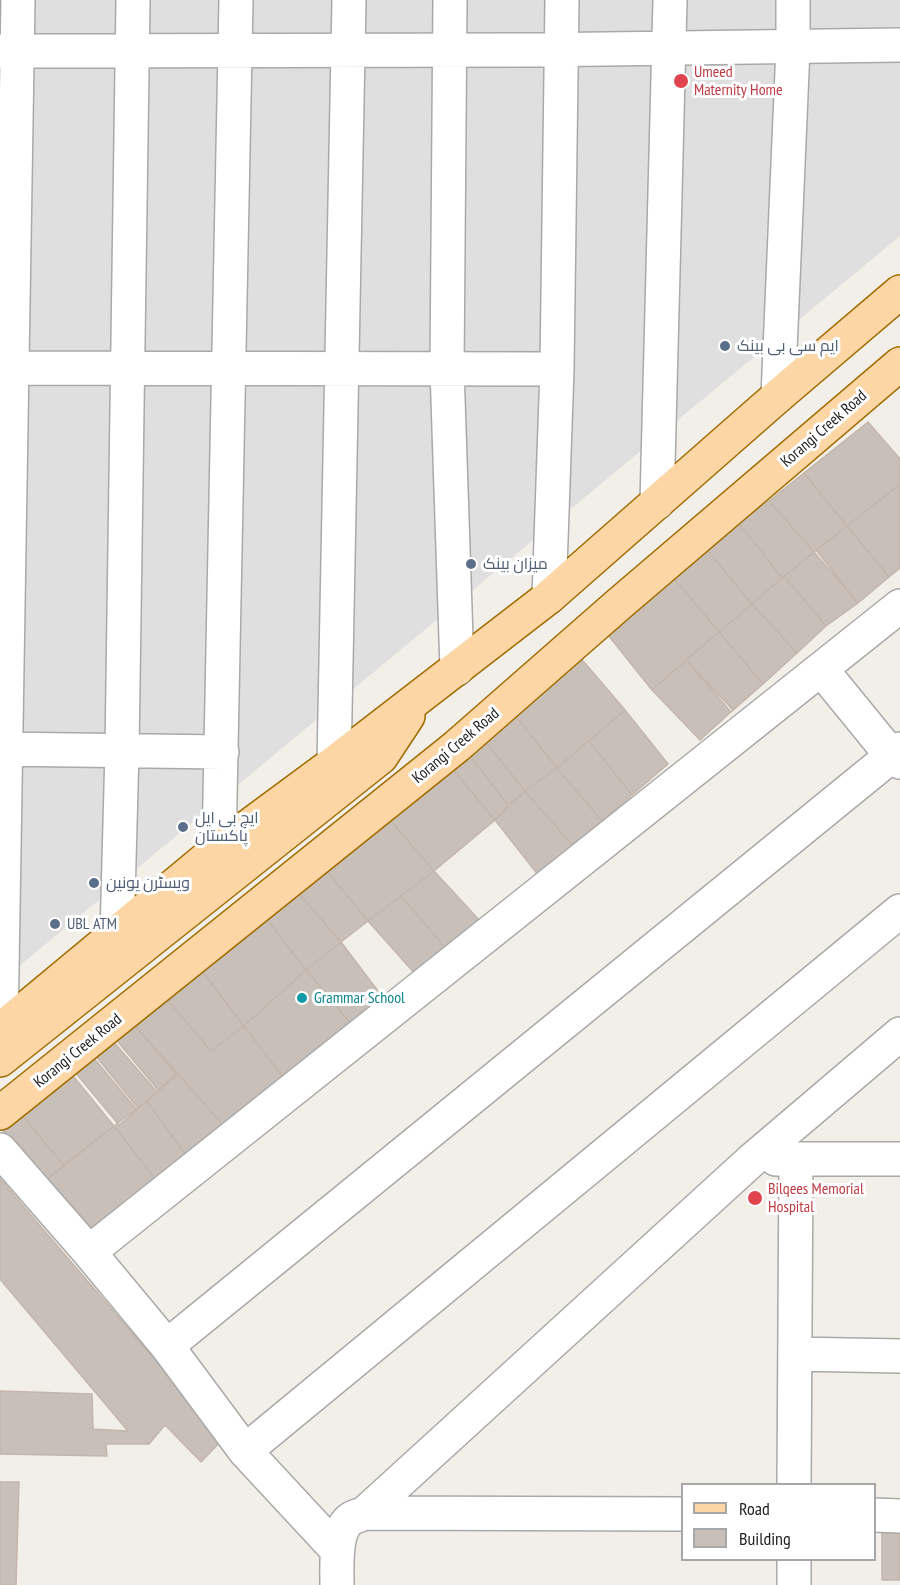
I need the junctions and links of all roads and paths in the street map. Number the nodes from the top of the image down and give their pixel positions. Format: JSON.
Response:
{"nodes":[{"id":1,"x":18,"y":0,"type":"edge"},
{"id":2,"x":133,"y":0,"type":"edge"},
{"id":3,"x":236,"y":0,"type":"edge"},
{"id":4,"x":349,"y":0,"type":"edge"},
{"id":5,"x":450,"y":0,"type":"edge"},
{"id":6,"x":562,"y":0,"type":"edge"},
{"id":7,"x":670,"y":0,"type":"edge"},
{"id":8,"x":793,"y":0,"type":"edge"},
{"id":9,"x":900,"y":45,"type":"edge"},
{"id":10,"x":793,"y":48,"type":"junction"},
{"id":11,"x":669,"y":49,"type":"junction"},
{"id":12,"x":562,"y":50,"type":"junction"},
{"id":13,"x":8,"y":51,"type":"edge"},
{"id":14,"x":132,"y":51,"type":"junction"},
{"id":15,"x":236,"y":51,"type":"junction"},
{"id":16,"x":349,"y":51,"type":"junction"},
{"id":17,"x":450,"y":51,"type":"junction"},
{"id":18,"x":900,"y":292,"type":"edge"},
{"id":19,"x":900,"y":364,"type":"edge"},
{"id":20,"x":6,"y":368,"type":"edge"},
{"id":21,"x":128,"y":368,"type":"junction"},
{"id":22,"x":229,"y":369,"type":"junction"},
{"id":23,"x":342,"y":369,"type":"junction"},
{"id":24,"x":447,"y":369,"type":"junction"},
{"id":25,"x":557,"y":369,"type":"junction"},
{"id":26,"x":778,"y":396,"type":"junction"},
{"id":27,"x":657,"y":503,"type":"junction"},
{"id":28,"x":549,"y":597,"type":"junction"},
{"id":29,"x":900,"y":606,"type":"edge"},
{"id":30,"x":457,"y":669,"type":"junction"},
{"id":31,"x":821,"y":669,"type":"junction"},
{"id":32,"x":420,"y":696,"type":"junction"},
{"id":33,"x":457,"y":747,"type":"junction"},
{"id":34,"x":2,"y":749,"type":"edge"},
{"id":35,"x":122,"y":751,"type":"junction"},
{"id":36,"x":222,"y":752,"type":"junction"},
{"id":37,"x":897,"y":756,"type":"edge"},
{"id":38,"x":381,"y":757,"type":"junction"},
{"id":39,"x":334,"y":763,"type":"junction"},
{"id":40,"x":219,"y":848,"type":"junction"},
{"id":41,"x":900,"y":911,"type":"edge"},
{"id":42,"x":117,"y":934,"type":"junction"},
{"id":43,"x":0,"y":1040,"type":"edge"},
{"id":44,"x":895,"y":1041,"type":"edge"},
{"id":45,"x":0,"y":1113,"type":"edge"},
{"id":46,"x":0,"y":1150,"type":"edge"},
{"id":47,"x":753,"y":1159,"type":"junction"},
{"id":48,"x":796,"y":1159,"type":"junction"},
{"id":49,"x":900,"y":1160,"type":"edge"},
{"id":50,"x":89,"y":1252,"type":"junction"},
{"id":51,"x":167,"y":1346,"type":"junction"},
{"id":52,"x":795,"y":1354,"type":"junction"},
{"id":53,"x":900,"y":1356,"type":"edge"},
{"id":54,"x":245,"y":1451,"type":"junction"},
{"id":55,"x":794,"y":1483,"type":"edge"},
{"id":56,"x":365,"y":1513,"type":"junction"},
{"id":57,"x":681,"y":1514,"type":"edge"},
{"id":58,"x":876,"y":1515,"type":"edge"},
{"id":59,"x":900,"y":1516,"type":"edge"},
{"id":60,"x":336,"y":1549,"type":"junction"},
{"id":61,"x":794,"y":1561,"type":"edge"},
{"id":62,"x":337,"y":1585,"type":"edge"},
{"id":63,"x":794,"y":1585,"type":"edge"}],
"edges":[{"from":1,"to":13,"type":"street"},
{"from":2,"to":14,"type":"street"},
{"from":3,"to":15,"type":"street"},
{"from":4,"to":16,"type":"street"},
{"from":5,"to":17,"type":"street"},
{"from":6,"to":12,"type":"street"},
{"from":7,"to":11,"type":"street"},
{"from":8,"to":10,"type":"street"},
{"from":9,"to":10,"type":"street"},
{"from":10,"to":11,"type":"street"},
{"from":10,"to":26,"type":"street"},
{"from":11,"to":12,"type":"street"},
{"from":11,"to":27,"type":"street"},
{"from":12,"to":17,"type":"street"},
{"from":12,"to":25,"type":"street"},
{"from":13,"to":14,"type":"street"},
{"from":13,"to":20,"type":"street"},
{"from":14,"to":15,"type":"street"},
{"from":14,"to":21,"type":"street"},
{"from":15,"to":16,"type":"street"},
{"from":15,"to":22,"type":"street"},
{"from":16,"to":17,"type":"street"},
{"from":16,"to":23,"type":"street"},
{"from":17,"to":24,"type":"street"},
{"from":18,"to":26,"type":"main road"},
{"from":19,"to":33,"type":"main road","name":"Korangi Creek Road"},
{"from":20,"to":21,"type":"street"},
{"from":20,"to":34,"type":"street"},
{"from":21,"to":22,"type":"street"},
{"from":21,"to":35,"type":"street"},
{"from":22,"to":23,"type":"street"},
{"from":22,"to":36,"type":"street"},
{"from":23,"to":24,"type":"street"},
{"from":23,"to":39,"type":"street"},
{"from":24,"to":25,"type":"street"},
{"from":24,"to":30,"type":"street"},
{"from":25,"to":28,"type":"street"},
{"from":26,"to":27,"type":"main road"},
{"from":27,"to":28,"type":"main road"},
{"from":28,"to":30,"type":"main road"},
{"from":29,"to":31,"type":"street"},
{"from":30,"to":32,"type":"main road"},
{"from":31,"to":37,"type":"street"},
{"from":31,"to":50,"type":"street"},
{"from":32,"to":38,"type":"main road"},
{"from":32,"to":39,"type":"main road"},
{"from":33,"to":38,"type":"main road"},
{"from":33,"to":45,"type":"main road","name":"Korangi Creek Road"},
{"from":34,"to":35,"type":"street"},
{"from":34,"to":43,"type":"street"},
{"from":35,"to":36,"type":"street"},
{"from":35,"to":42,"type":"street"},
{"from":36,"to":40,"type":"street"},
{"from":37,"to":51,"type":"street"},
{"from":38,"to":43,"type":"main road"},
{"from":39,"to":40,"type":"main road"},
{"from":40,"to":42,"type":"main road"},
{"from":41,"to":54,"type":"street"},
{"from":42,"to":43,"type":"main road"},
{"from":44,"to":47,"type":"street"},
{"from":46,"to":50,"type":"street"},
{"from":47,"to":48,"type":"street"},
{"from":47,"to":56,"type":"street"},
{"from":48,"to":49,"type":"street"},
{"from":48,"to":52,"type":"street"},
{"from":50,"to":51,"type":"street"},
{"from":51,"to":54,"type":"street"},
{"from":52,"to":53,"type":"street"},
{"from":52,"to":55,"type":"street"},
{"from":54,"to":60,"type":"street"},
{"from":56,"to":57,"type":"street"},
{"from":56,"to":60,"type":"street"},
{"from":58,"to":59,"type":"street"},
{"from":60,"to":62,"type":"street"},
{"from":61,"to":63,"type":"street"}]}
